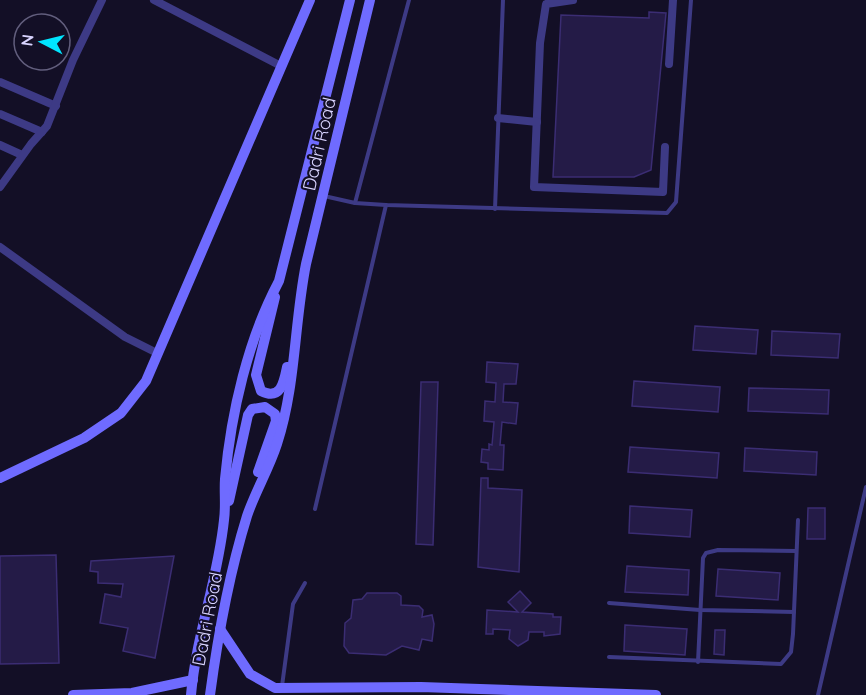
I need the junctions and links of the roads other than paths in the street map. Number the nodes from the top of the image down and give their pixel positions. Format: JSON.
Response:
{"nodes":[{"id":1,"x":102,"y":0,"type":"edge"},
{"id":2,"x":154,"y":0,"type":"edge"},
{"id":3,"x":310,"y":0,"type":"edge"},
{"id":4,"x":350,"y":0,"type":"edge"},
{"id":5,"x":370,"y":0,"type":"edge"},
{"id":6,"x":409,"y":0,"type":"edge"},
{"id":7,"x":502,"y":0,"type":"edge"},
{"id":8,"x":573,"y":0,"type":"edge"},
{"id":9,"x":673,"y":0,"type":"edge"},
{"id":10,"x":691,"y":0,"type":"edge"},
{"id":11,"x":669,"y":64,"type":"dead end"},
{"id":12,"x":280,"y":66,"type":"junction"},
{"id":13,"x":0,"y":82,"type":"edge"},
{"id":14,"x":56,"y":106,"type":"junction"},
{"id":15,"x":0,"y":114,"type":"edge"},
{"id":16,"x":498,"y":118,"type":"junction"},
{"id":17,"x":537,"y":122,"type":"junction"},
{"id":18,"x":42,"y":132,"type":"junction"},
{"id":19,"x":0,"y":145,"type":"edge"},
{"id":20,"x":665,"y":147,"type":"dead end"},
{"id":21,"x":22,"y":155,"type":"junction"},
{"id":22,"x":1,"y":183,"type":"edge"},
{"id":23,"x":324,"y":196,"type":"junction"},
{"id":24,"x":355,"y":202,"type":"junction"},
{"id":25,"x":386,"y":205,"type":"junction"},
{"id":26,"x":495,"y":209,"type":"junction"},
{"id":27,"x":0,"y":247,"type":"edge"},
{"id":28,"x":279,"y":281,"type":"junction"},
{"id":29,"x":300,"y":296,"type":"junction"},
{"id":30,"x":157,"y":353,"type":"junction"},
{"id":31,"x":0,"y":478,"type":"edge"},
{"id":32,"x":866,"y":487,"type":"edge"},
{"id":33,"x":315,"y":509,"type":"dead end"},
{"id":34,"x":248,"y":515,"type":"junction"},
{"id":35,"x":225,"y":519,"type":"junction"},
{"id":36,"x":798,"y":520,"type":"dead end"},
{"id":37,"x":796,"y":551,"type":"junction"},
{"id":38,"x":305,"y":583,"type":"dead end"},
{"id":39,"x":609,"y":603,"type":"dead end"},
{"id":40,"x":700,"y":610,"type":"junction"},
{"id":41,"x":794,"y":612,"type":"junction"},
{"id":42,"x":220,"y":629,"type":"junction"},
{"id":43,"x":609,"y":657,"type":"dead end"},
{"id":44,"x":698,"y":662,"type":"junction"},
{"id":45,"x":192,"y":680,"type":"junction"},
{"id":46,"x":281,"y":688,"type":"junction"},
{"id":47,"x":329,"y":691,"type":"edge"},
{"id":48,"x":73,"y":695,"type":"edge"},
{"id":49,"x":191,"y":695,"type":"edge"},
{"id":50,"x":210,"y":695,"type":"edge"},
{"id":51,"x":656,"y":695,"type":"edge"},
{"id":52,"x":818,"y":695,"type":"edge"}],
"edges":[{"from":1,"to":14,"type":"street"},
{"from":2,"to":12,"type":"street"},
{"from":3,"to":12,"type":"main road"},
{"from":4,"to":28,"type":"main road","name":"Dadri Road"},
{"from":5,"to":23,"type":"main road","name":"Dadri Road"},
{"from":6,"to":24,"type":"lane"},
{"from":7,"to":16,"type":"lane"},
{"from":8,"to":17,"type":"street"},
{"from":9,"to":11,"type":"street"},
{"from":10,"to":26,"type":"lane"},
{"from":12,"to":30,"type":"main road"},
{"from":13,"to":14,"type":"street"},
{"from":14,"to":18,"type":"street"},
{"from":15,"to":18,"type":"street"},
{"from":16,"to":17,"type":"street"},
{"from":16,"to":26,"type":"lane"},
{"from":17,"to":20,"type":"street"},
{"from":18,"to":21,"type":"street"},
{"from":19,"to":21,"type":"street"},
{"from":21,"to":22,"type":"street"},
{"from":23,"to":24,"type":"lane"},
{"from":23,"to":29,"type":"main road","name":"Dadri Road"},
{"from":24,"to":25,"type":"lane"},
{"from":25,"to":26,"type":"lane"},
{"from":25,"to":33,"type":"lane"},
{"from":27,"to":30,"type":"street"},
{"from":28,"to":29,"type":"main road","name":"Dadri Road"},
{"from":28,"to":35,"type":"main road","name":"Dadri Road"},
{"from":29,"to":34,"type":"main road","name":"Dadri Road"},
{"from":30,"to":31,"type":"main road"},
{"from":32,"to":52,"type":"lane"},
{"from":34,"to":35,"type":"main road","name":"Dadri Road"},
{"from":34,"to":42,"type":"main road","name":"Dadri Road"},
{"from":35,"to":45,"type":"main road","name":"Dadri Road"},
{"from":36,"to":37,"type":"lane"},
{"from":37,"to":40,"type":"lane"},
{"from":37,"to":41,"type":"lane"},
{"from":38,"to":46,"type":"lane"},
{"from":39,"to":40,"type":"lane"},
{"from":40,"to":41,"type":"lane"},
{"from":40,"to":44,"type":"lane"},
{"from":41,"to":44,"type":"lane"},
{"from":42,"to":46,"type":"main road"},
{"from":42,"to":50,"type":"main road","name":"Dadri Road"},
{"from":43,"to":44,"type":"lane"},
{"from":45,"to":48,"type":"main road"},
{"from":45,"to":49,"type":"main road","name":"Dadri Road"},
{"from":46,"to":47,"type":"main road"},
{"from":47,"to":51,"type":"main road"}]}
